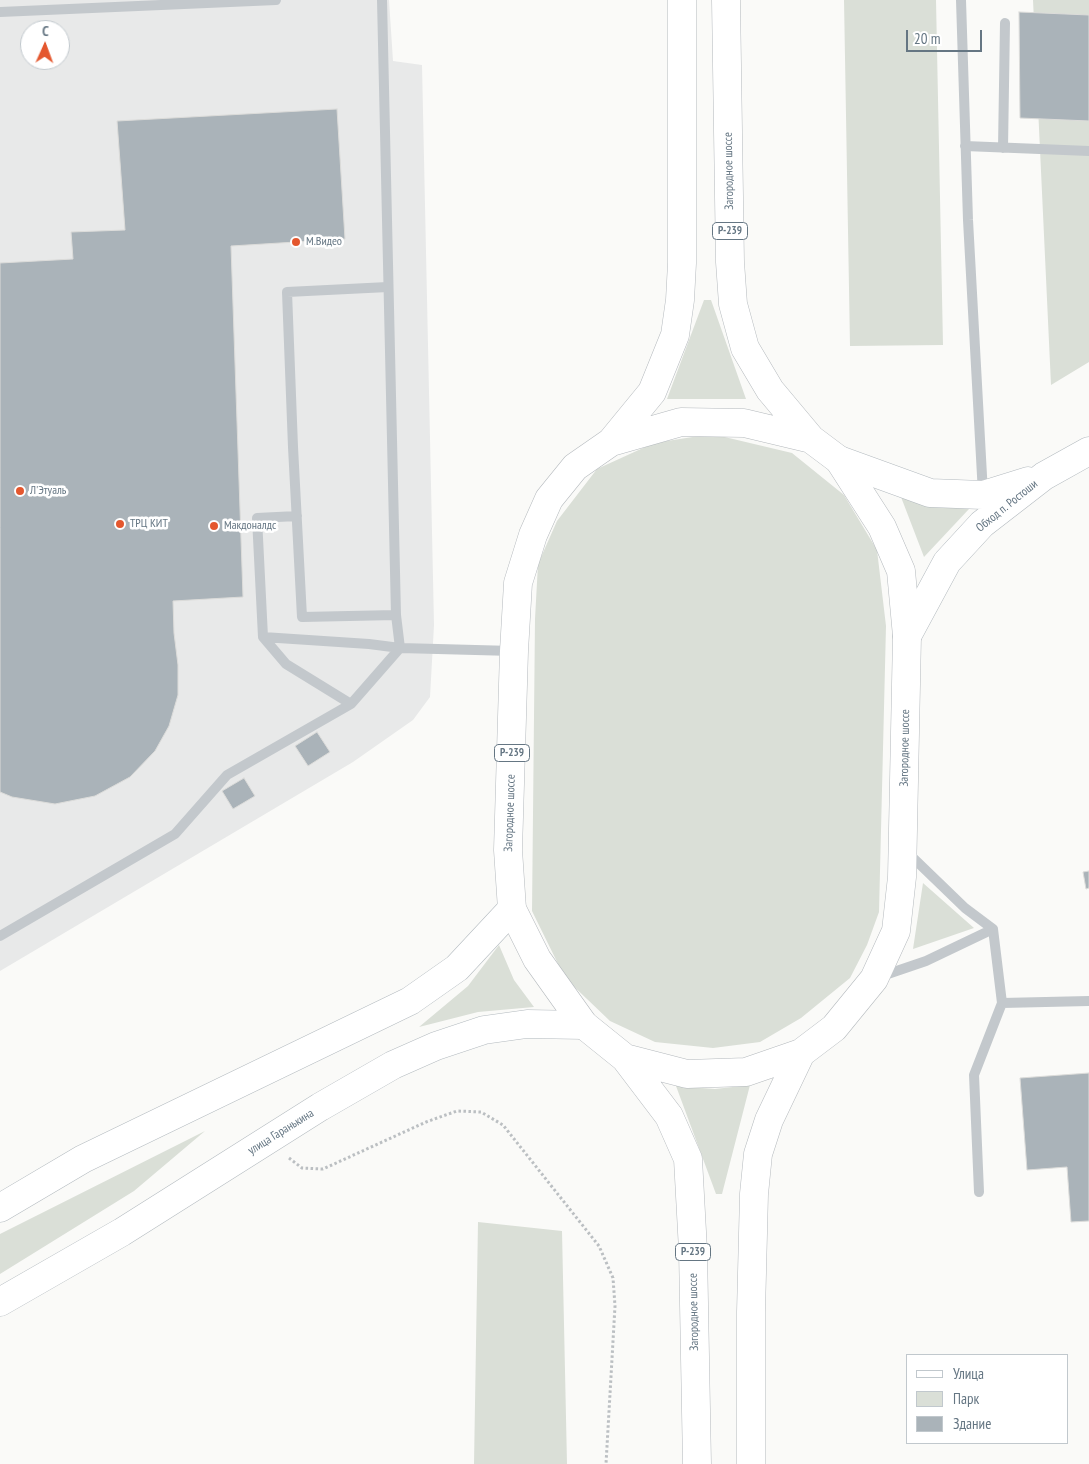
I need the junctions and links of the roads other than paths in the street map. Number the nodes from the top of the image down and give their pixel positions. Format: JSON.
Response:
{"nodes":[{"id":1,"x":276,"y":0,"type":"edge"},
{"id":2,"x":382,"y":0,"type":"edge"},
{"id":3,"x":682,"y":0,"type":"edge"},
{"id":4,"x":726,"y":0,"type":"edge"},
{"id":5,"x":961,"y":0,"type":"edge"},
{"id":6,"x":0,"y":12,"type":"edge"},
{"id":7,"x":1005,"y":23,"type":"dead end"},
{"id":8,"x":965,"y":146,"type":"junction"},
{"id":9,"x":1003,"y":148,"type":"junction"},
{"id":10,"x":1089,"y":151,"type":"edge"},
{"id":11,"x":388,"y":287,"type":"junction"},
{"id":12,"x":811,"y":439,"type":"junction"},
{"id":13,"x":611,"y":442,"type":"junction"},
{"id":14,"x":1089,"y":450,"type":"edge"},
{"id":15,"x":839,"y":460,"type":"junction"},
{"id":16,"x":1044,"y":476,"type":"junction"},
{"id":17,"x":983,"y":496,"type":"junction"},
{"id":18,"x":297,"y":516,"type":"junction"},
{"id":19,"x":396,"y":615,"type":"junction"},
{"id":20,"x":906,"y":636,"type":"junction"},
{"id":21,"x":264,"y":637,"type":"junction"},
{"id":22,"x":400,"y":648,"type":"junction"},
{"id":23,"x":514,"y":651,"type":"junction"},
{"id":24,"x":351,"y":704,"type":"junction"},
{"id":25,"x":904,"y":849,"type":"junction"},
{"id":26,"x":512,"y":909,"type":"junction"},
{"id":27,"x":993,"y":928,"type":"junction"},
{"id":28,"x":0,"y":936,"type":"edge"},
{"id":29,"x":874,"y":979,"type":"junction"},
{"id":30,"x":1089,"y":1001,"type":"edge"},
{"id":31,"x":1002,"y":1003,"type":"junction"},
{"id":32,"x":584,"y":1025,"type":"junction"},
{"id":33,"x":801,"y":1053,"type":"junction"},
{"id":34,"x":625,"y":1058,"type":"junction"},
{"id":35,"x":979,"y":1192,"type":"dead end"},
{"id":36,"x":0,"y":1208,"type":"edge"},
{"id":37,"x":0,"y":1302,"type":"edge"},
{"id":38,"x":697,"y":1464,"type":"edge"},
{"id":39,"x":751,"y":1464,"type":"edge"}],
"edges":[{"from":1,"to":6,"type":"lane"},
{"from":2,"to":11,"type":"lane"},
{"from":3,"to":13,"type":"main road","name":"Загородное шоссе","number":"Р-239"},
{"from":4,"to":12,"type":"main road","name":"Загородное шоссе","number":"Р-239"},
{"from":5,"to":8,"type":"lane"},
{"from":7,"to":9,"type":"lane"},
{"from":8,"to":9,"type":"lane"},
{"from":8,"to":17,"type":"lane"},
{"from":9,"to":10,"type":"lane"},
{"from":11,"to":18,"type":"lane"},
{"from":11,"to":19,"type":"lane"},
{"from":12,"to":13,"type":"main road","name":"Загородное шоссе","number":"Р-239"},
{"from":12,"to":15,"type":"main road","name":"Загородное шоссе","number":"Р-239"},
{"from":13,"to":23,"type":"main road","name":"Загородное шоссе","number":"Р-239"},
{"from":14,"to":16,"type":"main road","name":"Обход п. Ростоши"},
{"from":15,"to":17,"type":"main road","name":"Обход п. Ростоши"},
{"from":15,"to":20,"type":"main road","name":"Загородное шоссе","number":"Р-239"},
{"from":16,"to":17,"type":"main road","name":"Обход п. Ростоши"},
{"from":16,"to":20,"type":"main road","name":"Обход п. Ростоши"},
{"from":18,"to":19,"type":"lane"},
{"from":18,"to":21,"type":"lane"},
{"from":19,"to":22,"type":"lane"},
{"from":20,"to":25,"type":"main road","name":"Загородное шоссе","number":"Р-239"},
{"from":21,"to":22,"type":"lane"},
{"from":21,"to":24,"type":"lane"},
{"from":22,"to":23,"type":"lane"},
{"from":22,"to":24,"type":"lane"},
{"from":23,"to":26,"type":"main road","name":"Загородное шоссе","number":"Р-239"},
{"from":24,"to":28,"type":"lane"},
{"from":25,"to":27,"type":"lane"},
{"from":25,"to":29,"type":"main road","name":"Загородное шоссе","number":"Р-239"},
{"from":26,"to":32,"type":"main road","name":"Загородное шоссе","number":"Р-239"},
{"from":26,"to":36,"type":"main road"},
{"from":27,"to":29,"type":"lane"},
{"from":27,"to":31,"type":"lane"},
{"from":29,"to":33,"type":"main road","name":"Загородное шоссе","number":"Р-239"},
{"from":30,"to":31,"type":"lane"},
{"from":31,"to":35,"type":"lane"},
{"from":32,"to":34,"type":"main road","name":"Загородное шоссе","number":"Р-239"},
{"from":32,"to":37,"type":"main road","name":"улица Гаранькина"},
{"from":33,"to":34,"type":"main road","name":"Загородное шоссе","number":"Р-239"},
{"from":33,"to":39,"type":"main road","name":"Загородное шоссе","number":"Р-239"},
{"from":34,"to":38,"type":"main road","name":"Загородное шоссе","number":"Р-239"}]}
